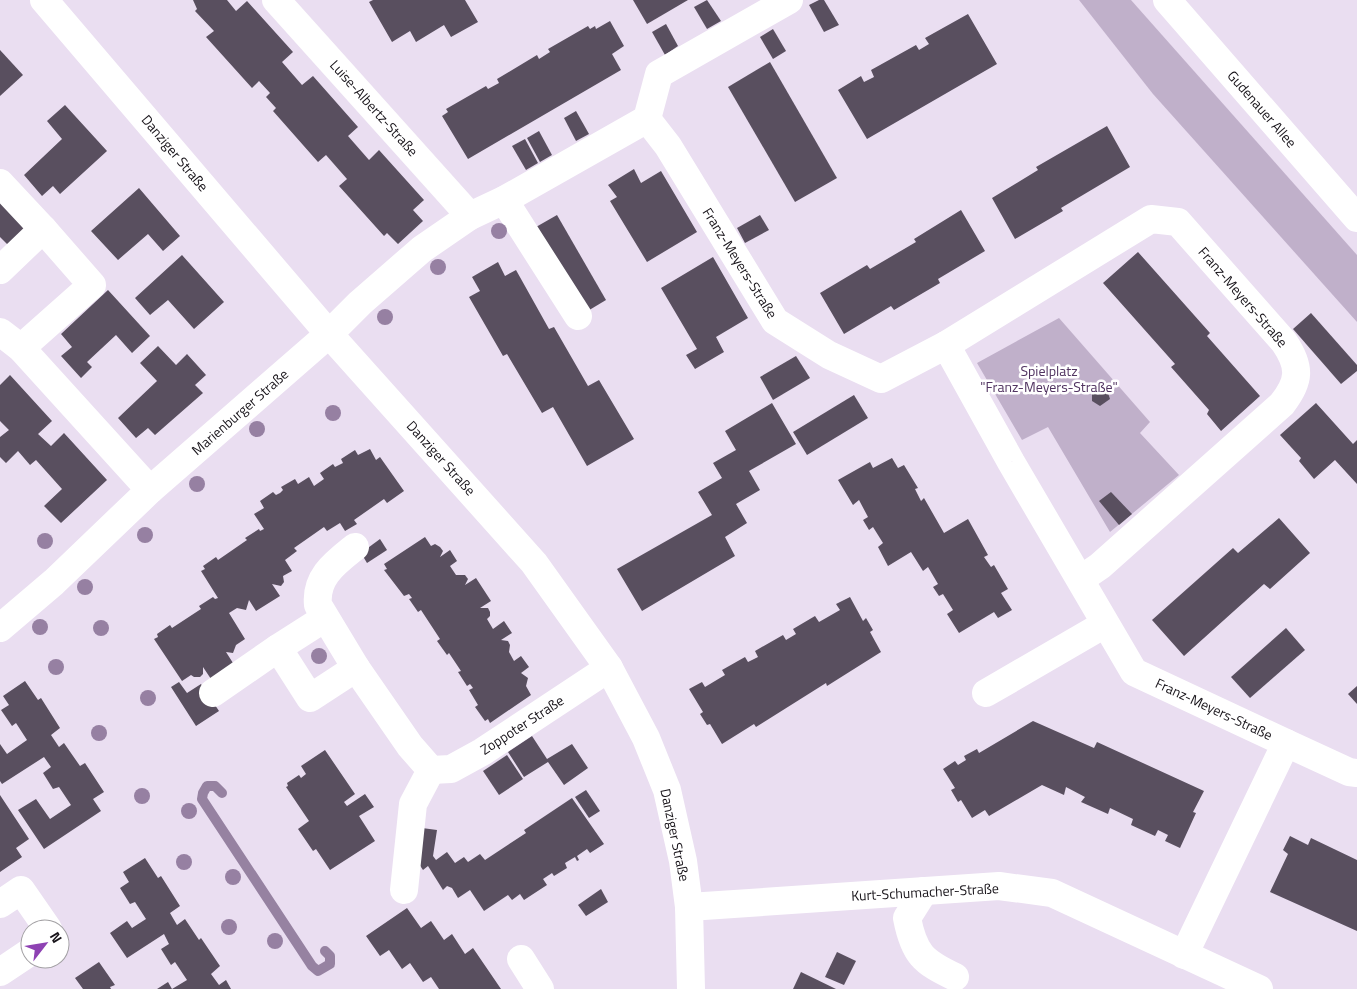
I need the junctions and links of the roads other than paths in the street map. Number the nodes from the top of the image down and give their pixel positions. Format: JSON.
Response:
{"nodes":[{"id":1,"x":44,"y":0,"type":"edge"},
{"id":2,"x":276,"y":0,"type":"edge"},
{"id":3,"x":788,"y":0,"type":"edge"},
{"id":4,"x":1166,"y":0,"type":"edge"},
{"id":5,"x":647,"y":119,"type":"junction"},
{"id":6,"x":0,"y":183,"type":"edge"},
{"id":7,"x":504,"y":200,"type":"junction"},
{"id":8,"x":470,"y":216,"type":"junction"},
{"id":9,"x":1357,"y":218,"type":"edge"},
{"id":10,"x":42,"y":230,"type":"junction"},
{"id":11,"x":0,"y":270,"type":"edge"},
{"id":12,"x":578,"y":316,"type":"dead end"},
{"id":13,"x":0,"y":332,"type":"edge"},
{"id":14,"x":329,"y":334,"type":"junction"},
{"id":15,"x":946,"y":345,"type":"junction"},
{"id":16,"x":21,"y":348,"type":"junction"},
{"id":17,"x":150,"y":490,"type":"junction"},
{"id":18,"x":355,"y":547,"type":"dead end"},
{"id":19,"x":1080,"y":579,"type":"junction"},
{"id":20,"x":325,"y":618,"type":"junction"},
{"id":21,"x":1105,"y":624,"type":"junction"},
{"id":22,"x":0,"y":628,"type":"edge"},
{"id":23,"x":278,"y":648,"type":"junction"},
{"id":24,"x":356,"y":668,"type":"junction"},
{"id":25,"x":609,"y":668,"type":"junction"},
{"id":26,"x":213,"y":693,"type":"dead end"},
{"id":27,"x":986,"y":693,"type":"dead end"},
{"id":28,"x":1286,"y":743,"type":"junction"},
{"id":29,"x":431,"y":770,"type":"junction"},
{"id":30,"x":1357,"y":773,"type":"edge"},
{"id":31,"x":404,"y":890,"type":"dead end"},
{"id":32,"x":924,"y":891,"type":"junction"},
{"id":33,"x":0,"y":904,"type":"edge"},
{"id":34,"x":689,"y":907,"type":"junction"},
{"id":35,"x":41,"y":919,"type":"edge"},
{"id":36,"x":1184,"y":955,"type":"junction"},
{"id":37,"x":20,"y":959,"type":"edge"},
{"id":38,"x":521,"y":959,"type":"dead end"},
{"id":39,"x":0,"y":972,"type":"edge"},
{"id":40,"x":955,"y":977,"type":"dead end"},
{"id":41,"x":540,"y":989,"type":"edge"},
{"id":42,"x":691,"y":989,"type":"edge"},
{"id":43,"x":1259,"y":989,"type":"edge"}],
"edges":[{"from":1,"to":14,"type":"street","name":"Danziger Straße"},
{"from":2,"to":8,"type":"street","name":"Luise-Albertz-Straße"},
{"from":3,"to":5,"type":"street"},
{"from":4,"to":9,"type":"street","name":"Gudenauer Allee"},
{"from":5,"to":7,"type":"street","name":"Marienburger Straße"},
{"from":5,"to":15,"type":"street","name":"Franz-Meyers-Straße"},
{"from":6,"to":10,"type":"street"},
{"from":7,"to":8,"type":"street","name":"Marienburger Straße"},
{"from":7,"to":12,"type":"street"},
{"from":8,"to":14,"type":"street","name":"Marienburger Straße"},
{"from":10,"to":11,"type":"street"},
{"from":10,"to":16,"type":"street"},
{"from":13,"to":16,"type":"street"},
{"from":14,"to":17,"type":"street","name":"Marienburger Straße"},
{"from":14,"to":25,"type":"street","name":"Danziger Straße"},
{"from":15,"to":19,"type":"street","name":"Franz-Meyers-Straße"},
{"from":15,"to":19,"type":"street","name":"Franz-Meyers-Straße"},
{"from":16,"to":17,"type":"street"},
{"from":17,"to":22,"type":"street","name":"Marienburger Straße"},
{"from":18,"to":20,"type":"street"},
{"from":19,"to":21,"type":"street","name":"Franz-Meyers-Straße"},
{"from":20,"to":23,"type":"street"},
{"from":20,"to":24,"type":"street"},
{"from":21,"to":27,"type":"street"},
{"from":21,"to":28,"type":"street","name":"Franz-Meyers-Straße"},
{"from":23,"to":24,"type":"street"},
{"from":23,"to":26,"type":"street"},
{"from":24,"to":29,"type":"street"},
{"from":25,"to":29,"type":"street","name":"Zoppoter Straße"},
{"from":25,"to":34,"type":"street","name":"Danziger Straße"},
{"from":28,"to":30,"type":"street"},
{"from":28,"to":36,"type":"street","name":"Franz-Meyers-Straße"},
{"from":29,"to":31,"type":"street"},
{"from":32,"to":34,"type":"street","name":"Kurt-Schumacher-Straße"},
{"from":32,"to":36,"type":"street","name":"Kurt-Schumacher-Straße"},
{"from":32,"to":40,"type":"street"},
{"from":33,"to":35,"type":"street"},
{"from":34,"to":42,"type":"street","name":"Danziger Straße"},
{"from":36,"to":43,"type":"street","name":"Kurt-Schumacher-Straße"},
{"from":37,"to":39,"type":"street"},
{"from":38,"to":41,"type":"street"}]}
